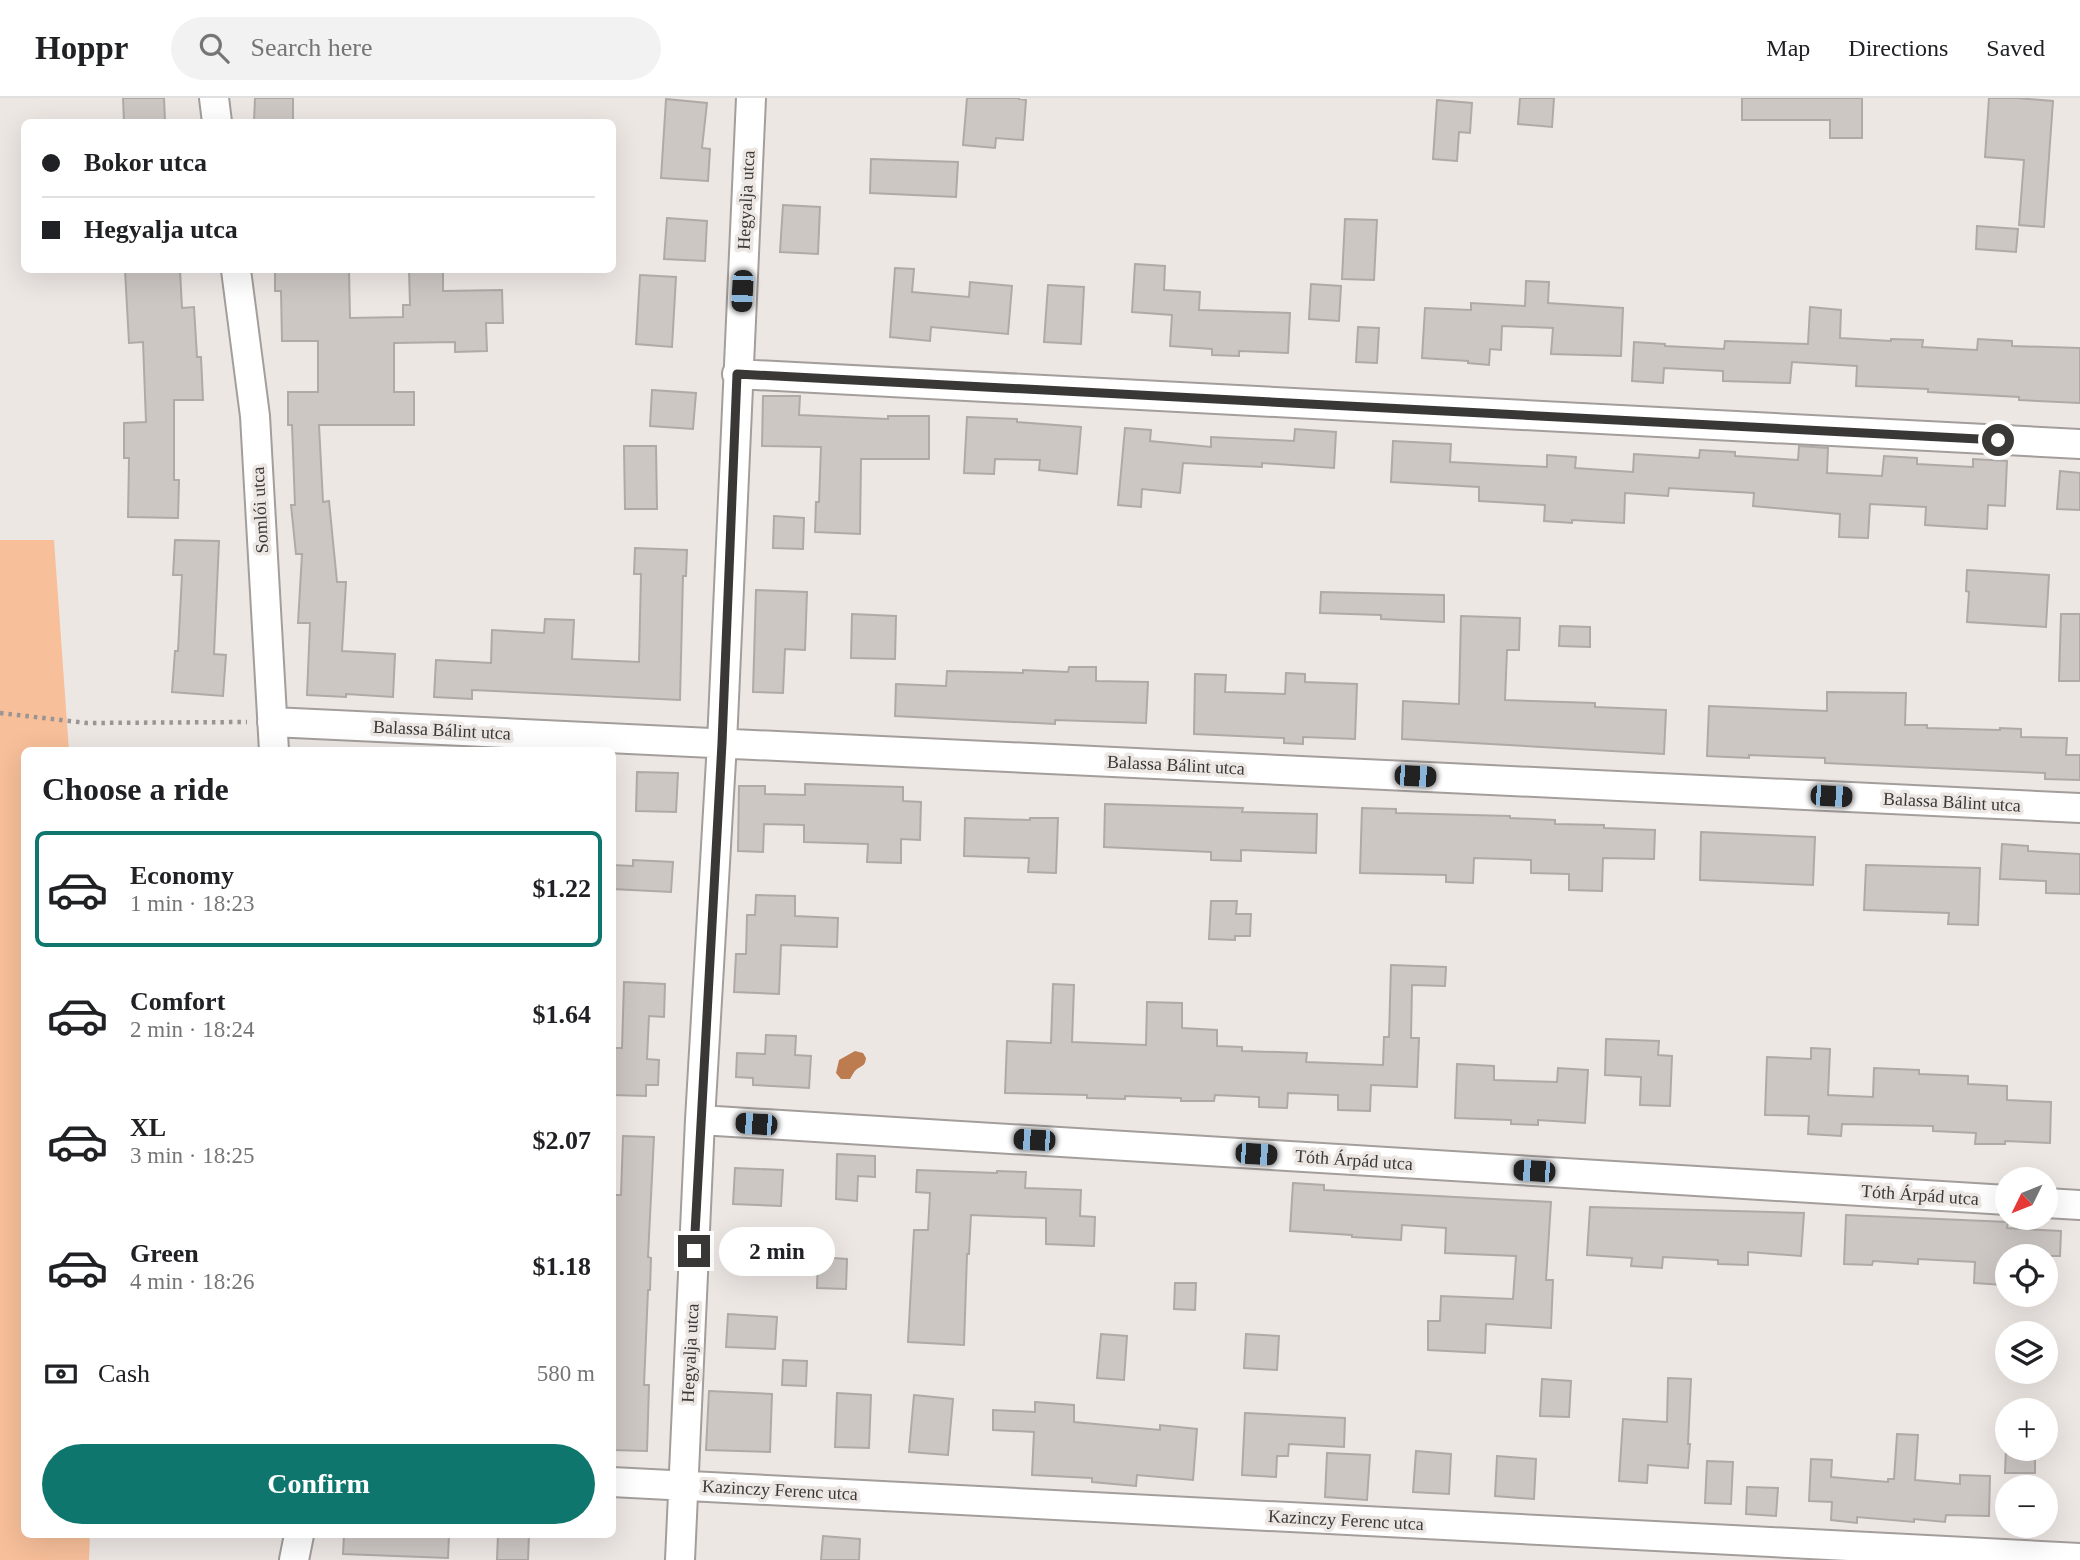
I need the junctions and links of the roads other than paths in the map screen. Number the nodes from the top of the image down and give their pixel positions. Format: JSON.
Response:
{"nodes":[{"id":1,"x":214,"y":98,"type":"edge"},
{"id":2,"x":751,"y":98,"type":"edge"},
{"id":3,"x":218,"y":119,"type":"edge"},
{"id":4,"x":236,"y":273,"type":"edge"},
{"id":5,"x":737,"y":374,"type":"junction"},
{"id":6,"x":2080,"y":444,"type":"edge"},
{"id":7,"x":272,"y":722,"type":"junction"},
{"id":8,"x":722,"y":743,"type":"junction"},
{"id":9,"x":274,"y":747,"type":"edge"},
{"id":10,"x":2080,"y":808,"type":"edge"},
{"id":11,"x":700,"y":1120,"type":"junction"},
{"id":12,"x":1995,"y":1199,"type":"edge"},
{"id":13,"x":2058,"y":1204,"type":"edge"},
{"id":14,"x":2080,"y":1205,"type":"edge"},
{"id":15,"x":616,"y":1482,"type":"edge"},
{"id":16,"x":684,"y":1485,"type":"junction"},
{"id":17,"x":298,"y":1538,"type":"edge"},
{"id":18,"x":2080,"y":1558,"type":"edge"},
{"id":19,"x":294,"y":1560,"type":"edge"},
{"id":20,"x":680,"y":1560,"type":"edge"}],
"edges":[{"from":1,"to":3,"type":"street"},
{"from":2,"to":5,"type":"street","name":"Hegyalja utca"},
{"from":4,"to":7,"type":"street","name":"Somlói utca"},
{"from":5,"to":6,"type":"street"},
{"from":5,"to":8,"type":"street","name":"Hegyalja utca"},
{"from":7,"to":8,"type":"street","name":"Balassa Bálint utca"},
{"from":7,"to":9,"type":"street","name":"Somlói utca"},
{"from":8,"to":10,"type":"street","name":"Balassa Bálint utca"},
{"from":8,"to":11,"type":"street","name":"Hegyalja utca"},
{"from":11,"to":12,"type":"street","name":"Tóth Árpád utca"},
{"from":11,"to":16,"type":"street","name":"Hegyalja utca"},
{"from":13,"to":14,"type":"street"},
{"from":15,"to":16,"type":"street","name":"Kazinczy Ferenc utca"},
{"from":16,"to":18,"type":"street","name":"Kazinczy Ferenc utca"},
{"from":16,"to":20,"type":"street","name":"Hegyalja utca"},
{"from":17,"to":19,"type":"street"}]}
